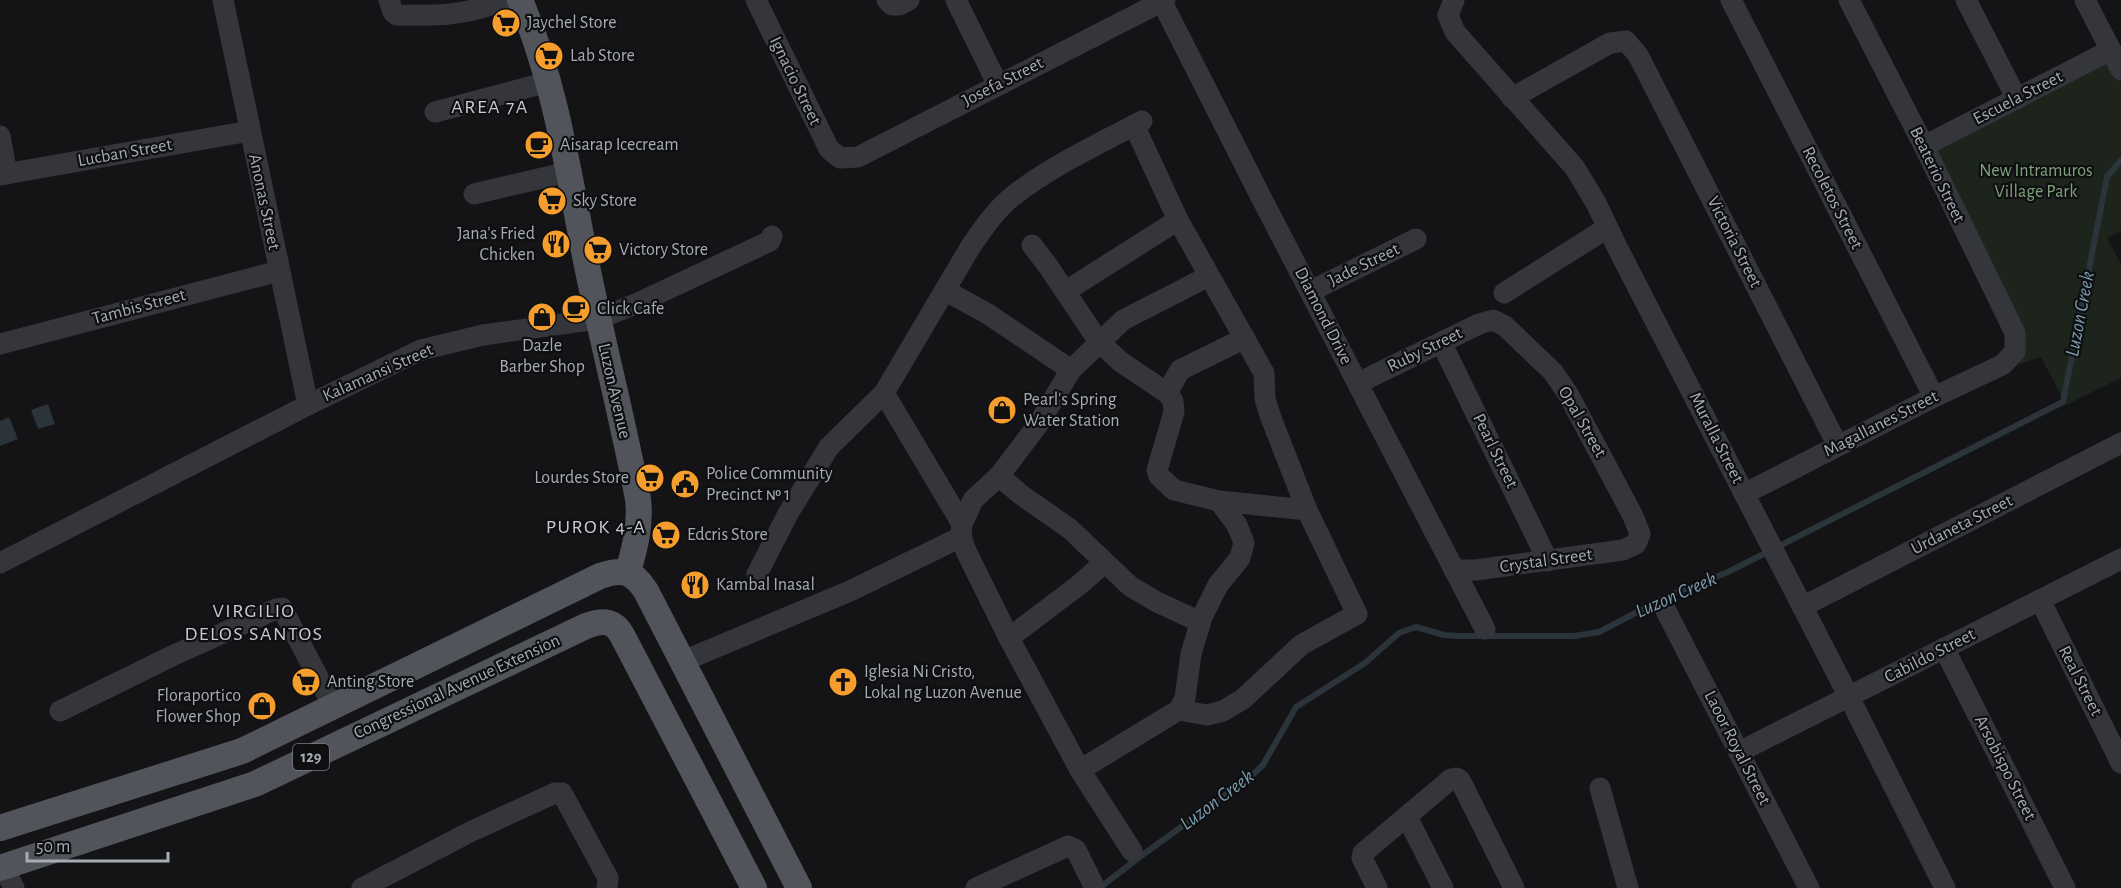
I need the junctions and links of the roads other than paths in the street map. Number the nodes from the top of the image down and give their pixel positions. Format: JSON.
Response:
{"nodes":[{"id":1,"x":223,"y":0,"type":"edge"},
{"id":2,"x":389,"y":0,"type":"edge"},
{"id":3,"x":503,"y":0,"type":"edge"},
{"id":4,"x":520,"y":0,"type":"edge"},
{"id":5,"x":756,"y":0,"type":"edge"},
{"id":6,"x":887,"y":0,"type":"edge"},
{"id":7,"x":909,"y":0,"type":"edge"},
{"id":8,"x":956,"y":0,"type":"edge"},
{"id":9,"x":1731,"y":0,"type":"edge"},
{"id":10,"x":1849,"y":0,"type":"edge"},
{"id":11,"x":1966,"y":0,"type":"edge"},
{"id":12,"x":2085,"y":0,"type":"edge"},
{"id":13,"x":1163,"y":1,"type":"edge"},
{"id":14,"x":1451,"y":8,"type":"edge"},
{"id":15,"x":2111,"y":50,"type":"junction"},
{"id":16,"x":2121,"y":70,"type":"edge"},
{"id":17,"x":548,"y":82,"type":"junction"},
{"id":18,"x":998,"y":85,"type":"junction"},
{"id":19,"x":1512,"y":98,"type":"junction"},
{"id":20,"x":2017,"y":99,"type":"junction"},
{"id":21,"x":435,"y":112,"type":"dead end"},
{"id":22,"x":250,"y":131,"type":"junction"},
{"id":23,"x":0,"y":136,"type":"edge"},
{"id":24,"x":1924,"y":146,"type":"junction"},
{"id":25,"x":840,"y":158,"type":"joint"},
{"id":26,"x":568,"y":172,"type":"junction"},
{"id":27,"x":4,"y":175,"type":"edge"},
{"id":28,"x":474,"y":194,"type":"dead end"},
{"id":29,"x":1178,"y":220,"type":"junction"},
{"id":30,"x":1607,"y":228,"type":"junction"},
{"id":31,"x":772,"y":236,"type":"dead end"},
{"id":32,"x":1416,"y":239,"type":"dead end"},
{"id":33,"x":1032,"y":245,"type":"dead end"},
{"id":34,"x":279,"y":271,"type":"junction"},
{"id":35,"x":1209,"y":276,"type":"junction"},
{"id":36,"x":946,"y":291,"type":"junction"},
{"id":37,"x":1066,"y":291,"type":"junction"},
{"id":38,"x":1311,"y":291,"type":"junction"},
{"id":39,"x":1504,"y":293,"type":"dead end"},
{"id":40,"x":598,"y":319,"type":"junction"},
{"id":41,"x":1493,"y":320,"type":"joint"},
{"id":42,"x":1245,"y":338,"type":"junction"},
{"id":43,"x":1099,"y":342,"type":"junction"},
{"id":44,"x":1441,"y":342,"type":"junction"},
{"id":45,"x":0,"y":344,"type":"edge"},
{"id":46,"x":2015,"y":352,"type":"joint"},
{"id":47,"x":1071,"y":370,"type":"junction"},
{"id":48,"x":1358,"y":383,"type":"junction"},
{"id":49,"x":884,"y":393,"type":"junction"},
{"id":50,"x":1167,"y":393,"type":"junction"},
{"id":51,"x":1934,"y":397,"type":"junction"},
{"id":52,"x":308,"y":405,"type":"junction"},
{"id":53,"x":2121,"y":443,"type":"edge"},
{"id":54,"x":1838,"y":446,"type":"junction"},
{"id":55,"x":999,"y":477,"type":"junction"},
{"id":56,"x":1744,"y":494,"type":"junction"},
{"id":57,"x":1219,"y":501,"type":"junction"},
{"id":58,"x":1307,"y":510,"type":"junction"},
{"id":59,"x":962,"y":530,"type":"junction"},
{"id":60,"x":1636,"y":544,"type":"joint"},
{"id":61,"x":2121,"y":559,"type":"edge"},
{"id":62,"x":1548,"y":561,"type":"junction"},
{"id":63,"x":0,"y":563,"type":"edge"},
{"id":64,"x":1104,"y":563,"type":"junction"},
{"id":65,"x":1454,"y":570,"type":"junction"},
{"id":66,"x":628,"y":572,"type":"junction"},
{"id":67,"x":757,"y":574,"type":"dead end"},
{"id":68,"x":2040,"y":600,"type":"junction"},
{"id":69,"x":1802,"y":607,"type":"junction"},
{"id":70,"x":1665,"y":609,"type":"dead end"},
{"id":71,"x":1200,"y":622,"type":"junction"},
{"id":72,"x":1485,"y":629,"type":"dead end"},
{"id":73,"x":1009,"y":638,"type":"junction"},
{"id":74,"x":1944,"y":648,"type":"junction"},
{"id":75,"x":681,"y":662,"type":"junction"},
{"id":76,"x":1849,"y":697,"type":"junction"},
{"id":77,"x":333,"y":706,"type":"junction"},
{"id":78,"x":1179,"y":710,"type":"junction"},
{"id":79,"x":60,"y":711,"type":"dead end"},
{"id":80,"x":1739,"y":752,"type":"junction"},
{"id":81,"x":2121,"y":763,"type":"edge"},
{"id":82,"x":1080,"y":770,"type":"junction"},
{"id":83,"x":1600,"y":788,"type":"dead end"},
{"id":84,"x":1407,"y":817,"type":"junction"},
{"id":85,"x":0,"y":828,"type":"edge"},
{"id":86,"x":1132,"y":851,"type":"dead end"},
{"id":87,"x":6,"y":874,"type":"edge"},
{"id":88,"x":362,"y":888,"type":"edge"},
{"id":89,"x":608,"y":888,"type":"edge"},
{"id":90,"x":754,"y":888,"type":"edge"},
{"id":91,"x":799,"y":888,"type":"edge"},
{"id":92,"x":976,"y":888,"type":"edge"},
{"id":93,"x":1095,"y":888,"type":"edge"},
{"id":94,"x":1377,"y":888,"type":"edge"},
{"id":95,"x":1443,"y":888,"type":"edge"},
{"id":96,"x":1514,"y":888,"type":"edge"},
{"id":97,"x":1628,"y":888,"type":"edge"},
{"id":98,"x":1809,"y":888,"type":"edge"},
{"id":99,"x":1945,"y":888,"type":"edge"},
{"id":100,"x":2065,"y":888,"type":"edge"}],
"edges":[{"from":1,"to":22,"type":"street","name":"Anonas Street"},
{"from":2,"to":3,"type":"street"},
{"from":4,"to":17,"type":"main road","name":"Luzon Avenue"},
{"from":5,"to":25,"type":"street","name":"Ignacio Street"},
{"from":6,"to":7,"type":"street"},
{"from":8,"to":18,"type":"street"},
{"from":9,"to":51,"type":"street","name":"Recoletos Street"},
{"from":10,"to":24,"type":"street","name":"Beaterio Street"},
{"from":11,"to":20,"type":"street"},
{"from":12,"to":15,"type":"street"},
{"from":13,"to":18,"type":"street","name":"Josefa Street"},
{"from":13,"to":38,"type":"street","name":"Diamond Drive"},
{"from":14,"to":19,"type":"street","name":"Muralla Street"},
{"from":15,"to":16,"type":"street"},
{"from":15,"to":20,"type":"street","name":"Escuela Street"},
{"from":17,"to":21,"type":"street"},
{"from":17,"to":26,"type":"main road","name":"Luzon Avenue"},
{"from":18,"to":25,"type":"street","name":"Josefa Street"},
{"from":19,"to":30,"type":"street","name":"Muralla Street"},
{"from":19,"to":54,"type":"street","name":"Victoria Street"},
{"from":20,"to":24,"type":"street","name":"Escuela Street"},
{"from":22,"to":27,"type":"street","name":"Lucban Street"},
{"from":22,"to":34,"type":"street","name":"Anonas Street"},
{"from":23,"to":27,"type":"street"},
{"from":24,"to":46,"type":"street","name":"Beaterio Street"},
{"from":26,"to":28,"type":"street"},
{"from":26,"to":40,"type":"main road","name":"Luzon Avenue"},
{"from":29,"to":35,"type":"street"},
{"from":29,"to":36,"type":"street"},
{"from":29,"to":37,"type":"street"},
{"from":30,"to":39,"type":"street"},
{"from":30,"to":56,"type":"street","name":"Muralla Street"},
{"from":31,"to":40,"type":"street","name":"Kalamansi Street"},
{"from":32,"to":38,"type":"street","name":"Jade Street"},
{"from":33,"to":37,"type":"street"},
{"from":34,"to":45,"type":"street","name":"Tambis Street"},
{"from":34,"to":52,"type":"street","name":"Anonas Street"},
{"from":35,"to":42,"type":"street"},
{"from":35,"to":43,"type":"street"},
{"from":36,"to":47,"type":"street"},
{"from":36,"to":49,"type":"street"},
{"from":37,"to":43,"type":"street"},
{"from":38,"to":48,"type":"street","name":"Diamond Drive"},
{"from":40,"to":52,"type":"street","name":"Kalamansi Street"},
{"from":40,"to":66,"type":"main road","name":"Luzon Avenue"},
{"from":41,"to":44,"type":"street","name":"Ruby Street"},
{"from":41,"to":60,"type":"street","name":"Opal Street"},
{"from":42,"to":50,"type":"street"},
{"from":42,"to":58,"type":"street"},
{"from":43,"to":47,"type":"street"},
{"from":43,"to":50,"type":"street"},
{"from":44,"to":48,"type":"street","name":"Ruby Street"},
{"from":44,"to":62,"type":"street","name":"Pearl Street"},
{"from":46,"to":51,"type":"street","name":"Magallanes Street"},
{"from":47,"to":55,"type":"street"},
{"from":48,"to":65,"type":"street","name":"Diamond Drive"},
{"from":49,"to":59,"type":"street"},
{"from":49,"to":67,"type":"street"},
{"from":50,"to":57,"type":"street"},
{"from":51,"to":54,"type":"street","name":"Magallanes Street"},
{"from":52,"to":63,"type":"street","name":"Kalamansi Street"},
{"from":53,"to":69,"type":"street","name":"Urdaneta Street"},
{"from":54,"to":56,"type":"street","name":"Magallanes Street"},
{"from":55,"to":59,"type":"street"},
{"from":55,"to":64,"type":"street"},
{"from":56,"to":69,"type":"street","name":"Muralla Street"},
{"from":57,"to":58,"type":"street"},
{"from":57,"to":71,"type":"street"},
{"from":58,"to":78,"type":"street"},
{"from":59,"to":73,"type":"street"},
{"from":59,"to":75,"type":"street"},
{"from":60,"to":62,"type":"street","name":"Crystal Street"},
{"from":61,"to":68,"type":"street","name":"Cabildo Street"},
{"from":62,"to":65,"type":"street","name":"Crystal Street"},
{"from":64,"to":71,"type":"street"},
{"from":64,"to":73,"type":"street"},
{"from":65,"to":72,"type":"street","name":"Diamond Drive"},
{"from":66,"to":75,"type":"main road"},
{"from":66,"to":77,"type":"main road","name":"Congressional Avenue Extension","number":"129"},
{"from":68,"to":74,"type":"street","name":"Cabildo Street"},
{"from":68,"to":81,"type":"street","name":"Real Street"},
{"from":69,"to":76,"type":"street","name":"Muralla Street"},
{"from":70,"to":80,"type":"street","name":"Laoor Royal Street"},
{"from":71,"to":78,"type":"street"},
{"from":73,"to":82,"type":"street"},
{"from":74,"to":76,"type":"street","name":"Cabildo Street"},
{"from":74,"to":100,"type":"street","name":"Arsobispo Street"},
{"from":75,"to":91,"type":"main road"},
{"from":76,"to":80,"type":"street","name":"Cabildo Street"},
{"from":76,"to":99,"type":"street","name":"Muralla Street"},
{"from":77,"to":79,"type":"street"},
{"from":77,"to":85,"type":"main road","name":"Congressional Avenue Extension","number":"129"},
{"from":78,"to":82,"type":"street"},
{"from":80,"to":98,"type":"street","name":"Laoor Royal Street"},
{"from":82,"to":86,"type":"street"},
{"from":83,"to":97,"type":"street"},
{"from":84,"to":94,"type":"street"},
{"from":84,"to":95,"type":"street"},
{"from":84,"to":96,"type":"street"},
{"from":87,"to":90,"type":"main road","name":"Congressional Avenue Extension","number":"129"},
{"from":88,"to":89,"type":"street"},
{"from":92,"to":93,"type":"street"}]}
